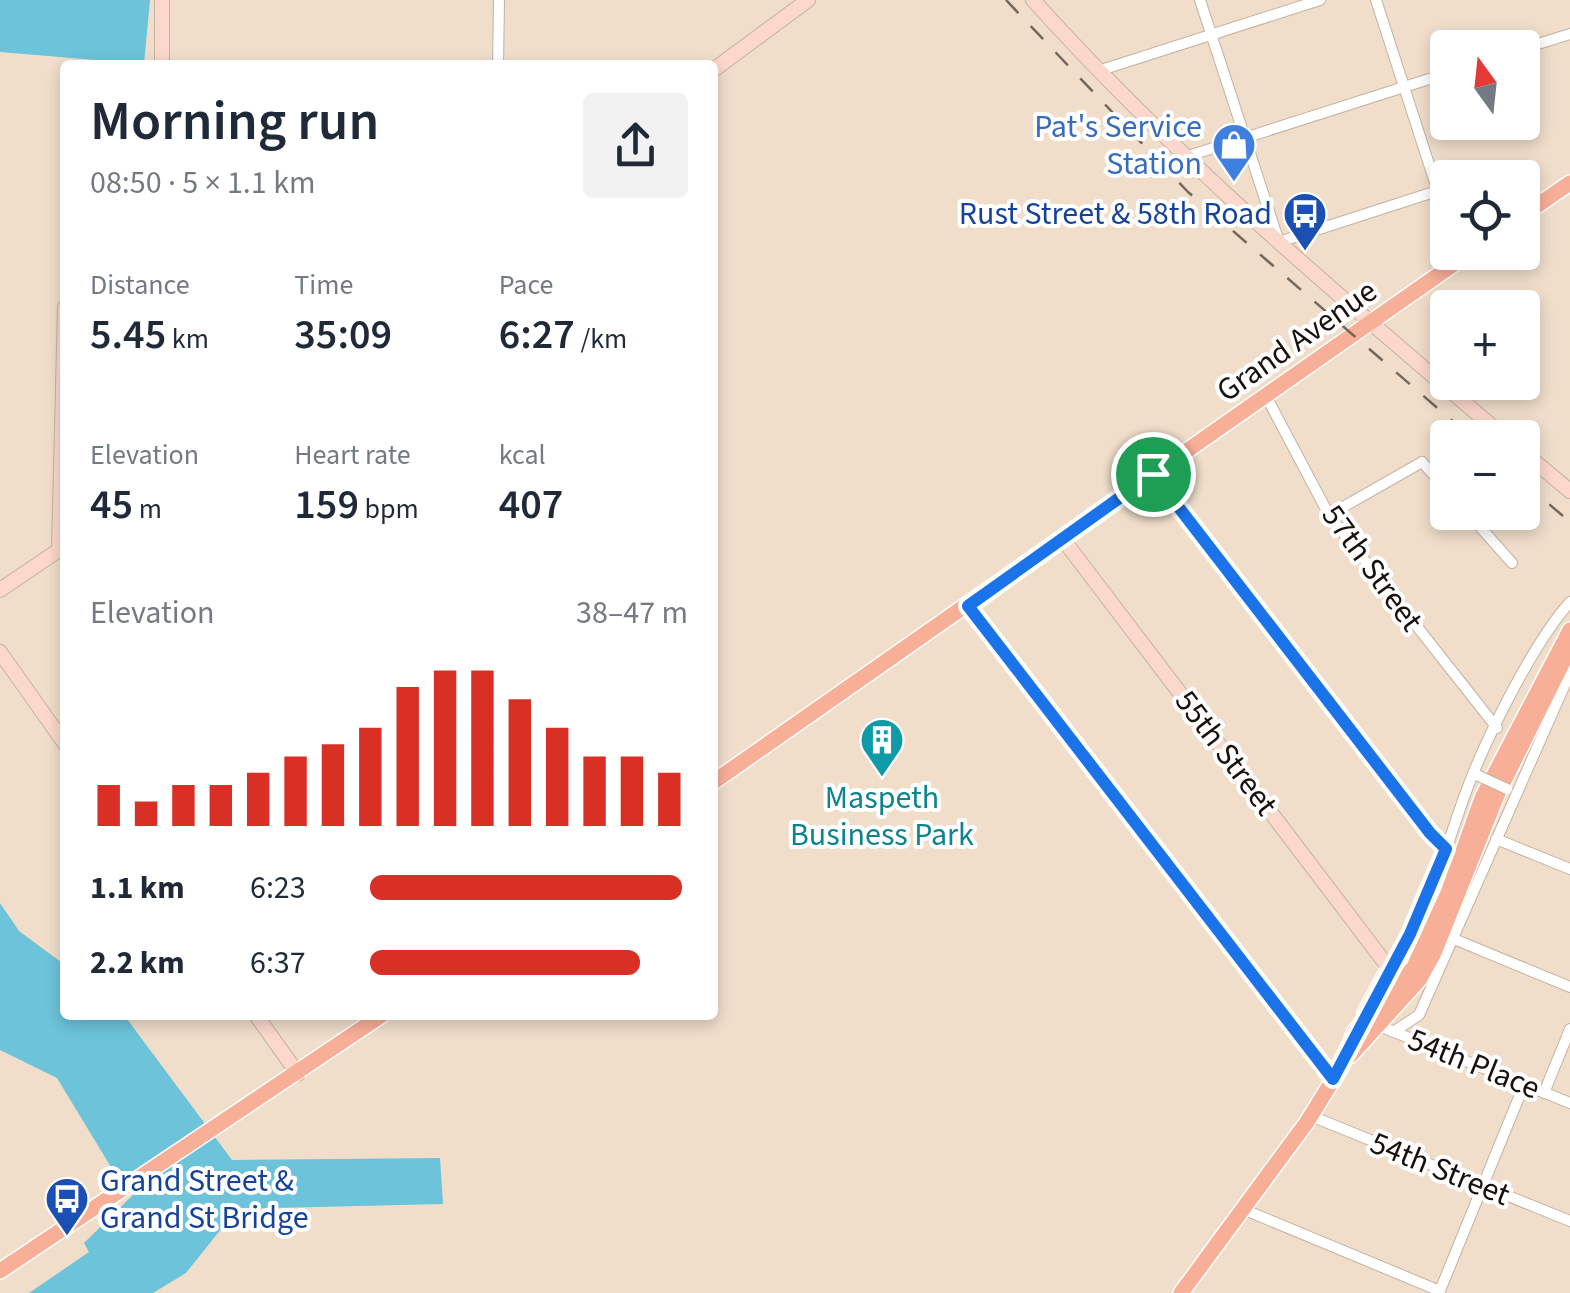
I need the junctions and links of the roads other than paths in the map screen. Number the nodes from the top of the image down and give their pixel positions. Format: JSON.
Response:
{"nodes":[{"id":1,"x":162,"y":0,"type":"edge"},
{"id":2,"x":499,"y":0,"type":"edge"},
{"id":3,"x":808,"y":0,"type":"edge"},
{"id":4,"x":1200,"y":0,"type":"edge"},
{"id":5,"x":1320,"y":0,"type":"edge"},
{"id":6,"x":1376,"y":0,"type":"edge"},
{"id":7,"x":1034,"y":1,"type":"edge"},
{"id":8,"x":1570,"y":34,"type":"edge"},
{"id":9,"x":1211,"y":35,"type":"junction"},
{"id":10,"x":1540,"y":43,"type":"edge"},
{"id":11,"x":162,"y":60,"type":"edge"},
{"id":12,"x":498,"y":60,"type":"edge"},
{"id":13,"x":718,"y":67,"type":"edge"},
{"id":14,"x":1097,"y":71,"type":"junction"},
{"id":15,"x":1430,"y":79,"type":"edge"},
{"id":16,"x":1404,"y":88,"type":"junction"},
{"id":17,"x":1244,"y":138,"type":"junction"},
{"id":18,"x":1185,"y":158,"type":"junction"},
{"id":19,"x":1430,"y":167,"type":"edge"},
{"id":20,"x":1570,"y":183,"type":"edge"},
{"id":21,"x":1430,"y":194,"type":"edge"},
{"id":22,"x":1540,"y":204,"type":"edge"},
{"id":23,"x":1279,"y":242,"type":"junction"},
{"id":24,"x":1442,"y":270,"type":"edge"},
{"id":25,"x":1372,"y":322,"type":"junction"},
{"id":26,"x":1266,"y":396,"type":"junction"},
{"id":27,"x":1485,"y":420,"type":"edge"},
{"id":28,"x":1540,"y":466,"type":"edge"},
{"id":29,"x":1430,"y":471,"type":"edge"},
{"id":30,"x":1153,"y":474,"type":"junction"},
{"id":31,"x":1570,"y":491,"type":"edge"},
{"id":32,"x":60,"y":510,"type":"edge"},
{"id":33,"x":1329,"y":515,"type":"junction"},
{"id":34,"x":1483,"y":530,"type":"edge"},
{"id":35,"x":1062,"y":538,"type":"junction"},
{"id":36,"x":1512,"y":562,"type":"dead end"},
{"id":37,"x":0,"y":590,"type":"edge"},
{"id":38,"x":1570,"y":602,"type":"edge"},
{"id":39,"x":968,"y":606,"type":"junction"},
{"id":40,"x":1570,"y":630,"type":"edge"},
{"id":41,"x":1570,"y":648,"type":"edge"},
{"id":42,"x":0,"y":652,"type":"edge"},
{"id":43,"x":1570,"y":673,"type":"edge"},
{"id":44,"x":1497,"y":728,"type":"junction"},
{"id":45,"x":60,"y":737,"type":"edge"},
{"id":46,"x":1477,"y":774,"type":"junction"},
{"id":47,"x":718,"y":779,"type":"edge"},
{"id":48,"x":1510,"y":791,"type":"junction"},
{"id":49,"x":1496,"y":839,"type":"junction"},
{"id":50,"x":1446,"y":849,"type":"junction"},
{"id":51,"x":1570,"y":869,"type":"edge"},
{"id":52,"x":1454,"y":939,"type":"junction"},
{"id":53,"x":1390,"y":968,"type":"junction"},
{"id":54,"x":1570,"y":986,"type":"edge"},
{"id":55,"x":260,"y":1020,"type":"edge"},
{"id":56,"x":375,"y":1020,"type":"edge"},
{"id":57,"x":1377,"y":1025,"type":"junction"},
{"id":58,"x":1570,"y":1030,"type":"edge"},
{"id":59,"x":1355,"y":1032,"type":"junction"},
{"id":60,"x":1394,"y":1032,"type":"junction"},
{"id":61,"x":1337,"y":1073,"type":"junction"},
{"id":62,"x":298,"y":1074,"type":"junction"},
{"id":63,"x":1524,"y":1084,"type":"junction"},
{"id":64,"x":1544,"y":1093,"type":"junction"},
{"id":65,"x":1570,"y":1103,"type":"edge"},
{"id":66,"x":1311,"y":1116,"type":"junction"},
{"id":67,"x":1483,"y":1186,"type":"junction"},
{"id":68,"x":1245,"y":1210,"type":"junction"},
{"id":69,"x":1570,"y":1220,"type":"edge"},
{"id":70,"x":0,"y":1271,"type":"edge"},
{"id":71,"x":1439,"y":1292,"type":"edge"},
{"id":72,"x":1182,"y":1293,"type":"edge"}],
"edges":[{"from":1,"to":11,"type":"main road"},
{"from":2,"to":12,"type":"street"},
{"from":3,"to":13,"type":"main road"},
{"from":4,"to":9,"type":"street"},
{"from":5,"to":9,"type":"street"},
{"from":6,"to":16,"type":"street"},
{"from":7,"to":14,"type":"main road"},
{"from":8,"to":10,"type":"street"},
{"from":9,"to":14,"type":"street"},
{"from":9,"to":17,"type":"street"},
{"from":14,"to":18,"type":"main road"},
{"from":15,"to":16,"type":"street"},
{"from":16,"to":17,"type":"street"},
{"from":16,"to":19,"type":"street"},
{"from":17,"to":18,"type":"street"},
{"from":17,"to":23,"type":"street"},
{"from":18,"to":23,"type":"main road"},
{"from":20,"to":22,"type":"main road"},
{"from":21,"to":23,"type":"street"},
{"from":23,"to":25,"type":"main road"},
{"from":24,"to":25,"type":"main road","name":"Grand Avenue"},
{"from":25,"to":26,"type":"main road","name":"Grand Avenue"},
{"from":25,"to":27,"type":"main road"},
{"from":26,"to":30,"type":"main road","name":"Grand Avenue"},
{"from":26,"to":33,"type":"street","name":"57th Street"},
{"from":28,"to":31,"type":"main road"},
{"from":29,"to":33,"type":"street"},
{"from":30,"to":35,"type":"main road","name":"Grand Avenue"},
{"from":30,"to":50,"type":"street"},
{"from":32,"to":37,"type":"main road"},
{"from":33,"to":44,"type":"street","name":"57th Street"},
{"from":34,"to":36,"type":"street"},
{"from":35,"to":39,"type":"main road","name":"Grand Avenue"},
{"from":35,"to":53,"type":"main road","name":"55th Street"},
{"from":38,"to":44,"type":"street"},
{"from":39,"to":47,"type":"main road","name":"Grand Avenue"},
{"from":39,"to":61,"type":"main road"},
{"from":40,"to":59,"type":"main road"},
{"from":41,"to":57,"type":"main road"},
{"from":42,"to":45,"type":"main road"},
{"from":43,"to":48,"type":"street"},
{"from":44,"to":46,"type":"street"},
{"from":46,"to":48,"type":"street","bridge":true},
{"from":46,"to":50,"type":"street"},
{"from":48,"to":49,"type":"street"},
{"from":49,"to":51,"type":"street"},
{"from":49,"to":52,"type":"street"},
{"from":50,"to":53,"type":"street"},
{"from":52,"to":54,"type":"street"},
{"from":52,"to":60,"type":"street"},
{"from":53,"to":59,"type":"main road"},
{"from":55,"to":62,"type":"main road"},
{"from":56,"to":62,"type":"main road"},
{"from":57,"to":60,"type":"street","name":"54th Place"},
{"from":57,"to":61,"type":"main road"},
{"from":58,"to":64,"type":"street"},
{"from":59,"to":61,"type":"main road"},
{"from":60,"to":63,"type":"street","name":"54th Place"},
{"from":61,"to":66,"type":"main road"},
{"from":62,"to":70,"type":"main road"},
{"from":63,"to":64,"type":"street","name":"54th Place"},
{"from":63,"to":67,"type":"street"},
{"from":64,"to":65,"type":"street","name":"54th Place"},
{"from":66,"to":67,"type":"street","name":"54th Street"},
{"from":66,"to":68,"type":"main road"},
{"from":67,"to":69,"type":"street","name":"54th Street"},
{"from":67,"to":71,"type":"street"},
{"from":68,"to":71,"type":"street"},
{"from":68,"to":72,"type":"main road"}]}
